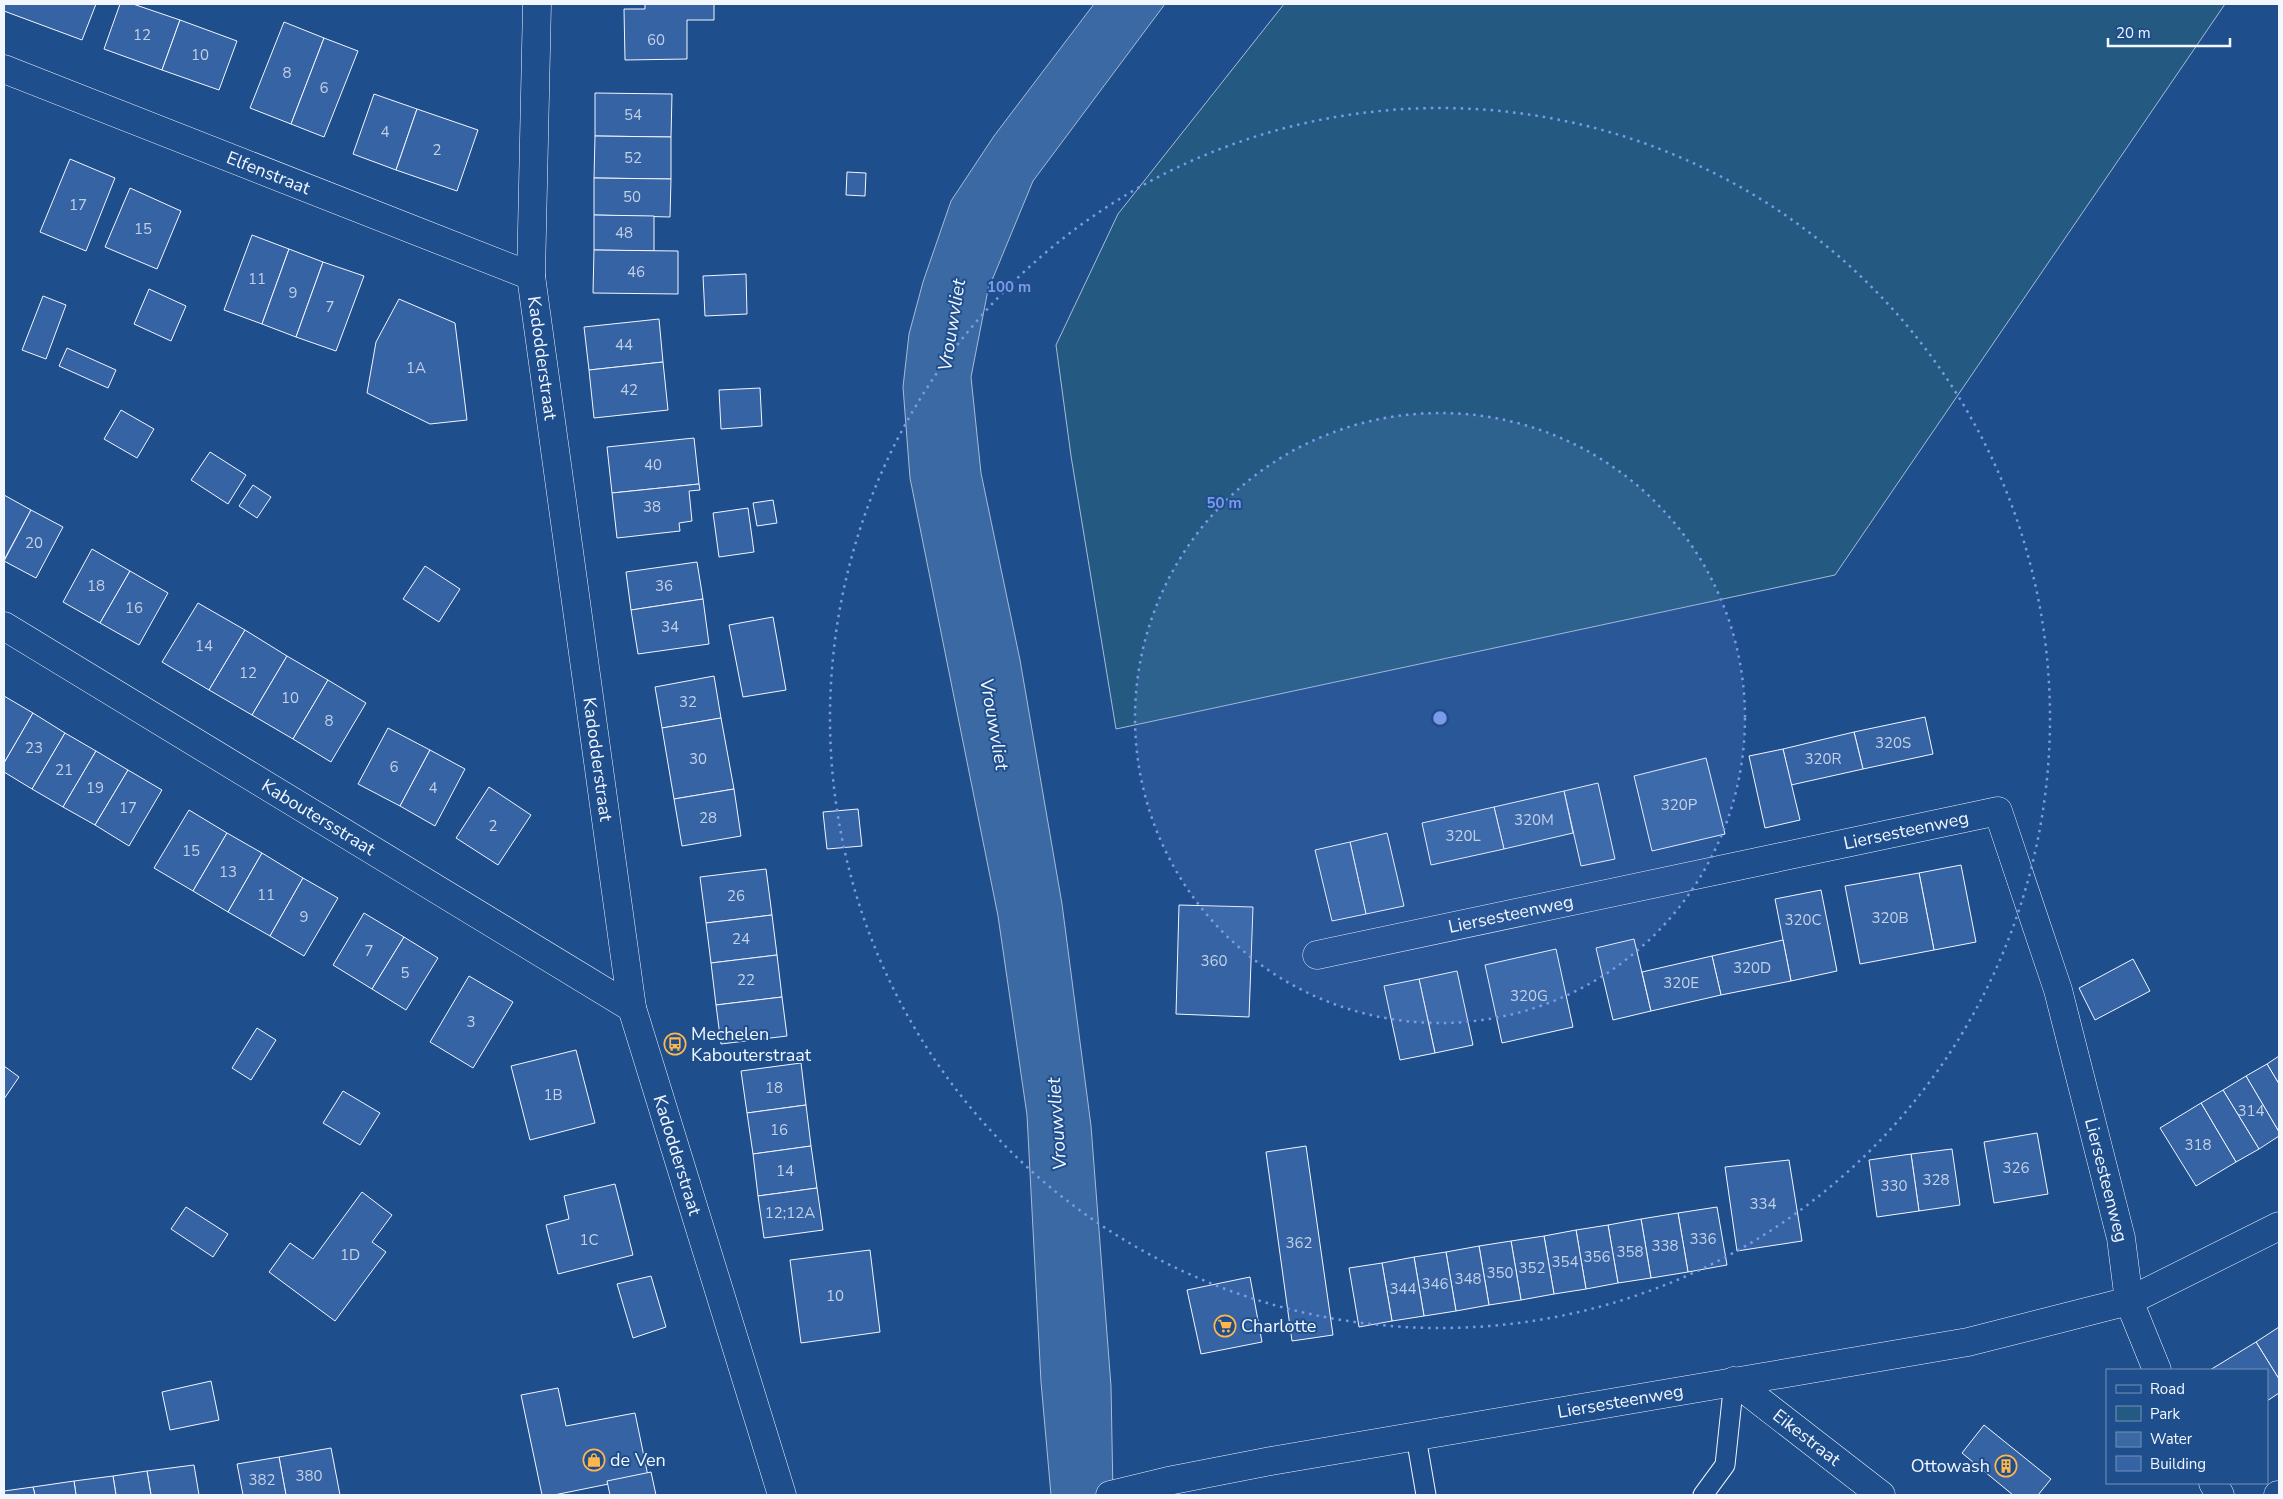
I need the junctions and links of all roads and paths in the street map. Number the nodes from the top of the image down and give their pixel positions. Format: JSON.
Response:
{"nodes":[{"id":1,"x":537,"y":4,"type":"edge"},
{"id":2,"x":4,"y":69,"type":"edge"},
{"id":3,"x":532,"y":276,"type":"junction"},
{"id":4,"x":4,"y":626,"type":"edge"},
{"id":5,"x":1317,"y":955,"type":"dead end"},
{"id":6,"x":632,"y":1008,"type":"junction"},
{"id":7,"x":2279,"y":1226,"type":"edge"},
{"id":8,"x":2129,"y":1301,"type":"junction"},
{"id":9,"x":2157,"y":1369,"type":"edge"},
{"id":10,"x":1734,"y":1381,"type":"junction"},
{"id":11,"x":1416,"y":1437,"type":"junction"},
{"id":12,"x":2214,"y":1484,"type":"edge"},
{"id":13,"x":782,"y":1495,"type":"edge"},
{"id":14,"x":1110,"y":1495,"type":"edge"},
{"id":15,"x":1426,"y":1495,"type":"edge"},
{"id":16,"x":1704,"y":1495,"type":"edge"},
{"id":17,"x":1881,"y":1495,"type":"edge"},
{"id":18,"x":2220,"y":1495,"type":"edge"}],
"edges":[{"from":1,"to":3,"type":"street","name":"Kadodderstraat"},
{"from":2,"to":3,"type":"street","name":"Elfenstraat"},
{"from":3,"to":6,"type":"street","name":"Kadodderstraat"},
{"from":4,"to":6,"type":"street","name":"Kaboutersstraat"},
{"from":5,"to":8,"type":"street","name":"Liersesteenweg"},
{"from":6,"to":13,"type":"street","name":"Kadodderstraat"},
{"from":7,"to":8,"type":"street","name":"Liersesteenweg"},
{"from":8,"to":9,"type":"street"},
{"from":8,"to":10,"type":"street","name":"Liersesteenweg"},
{"from":10,"to":11,"type":"street","name":"Liersesteenweg"},
{"from":10,"to":16,"type":"lane"},
{"from":10,"to":17,"type":"street","name":"Eikestraat"},
{"from":11,"to":14,"type":"street","name":"Liersesteenweg"},
{"from":11,"to":15,"type":"lane"},
{"from":12,"to":18,"type":"street"}]}
